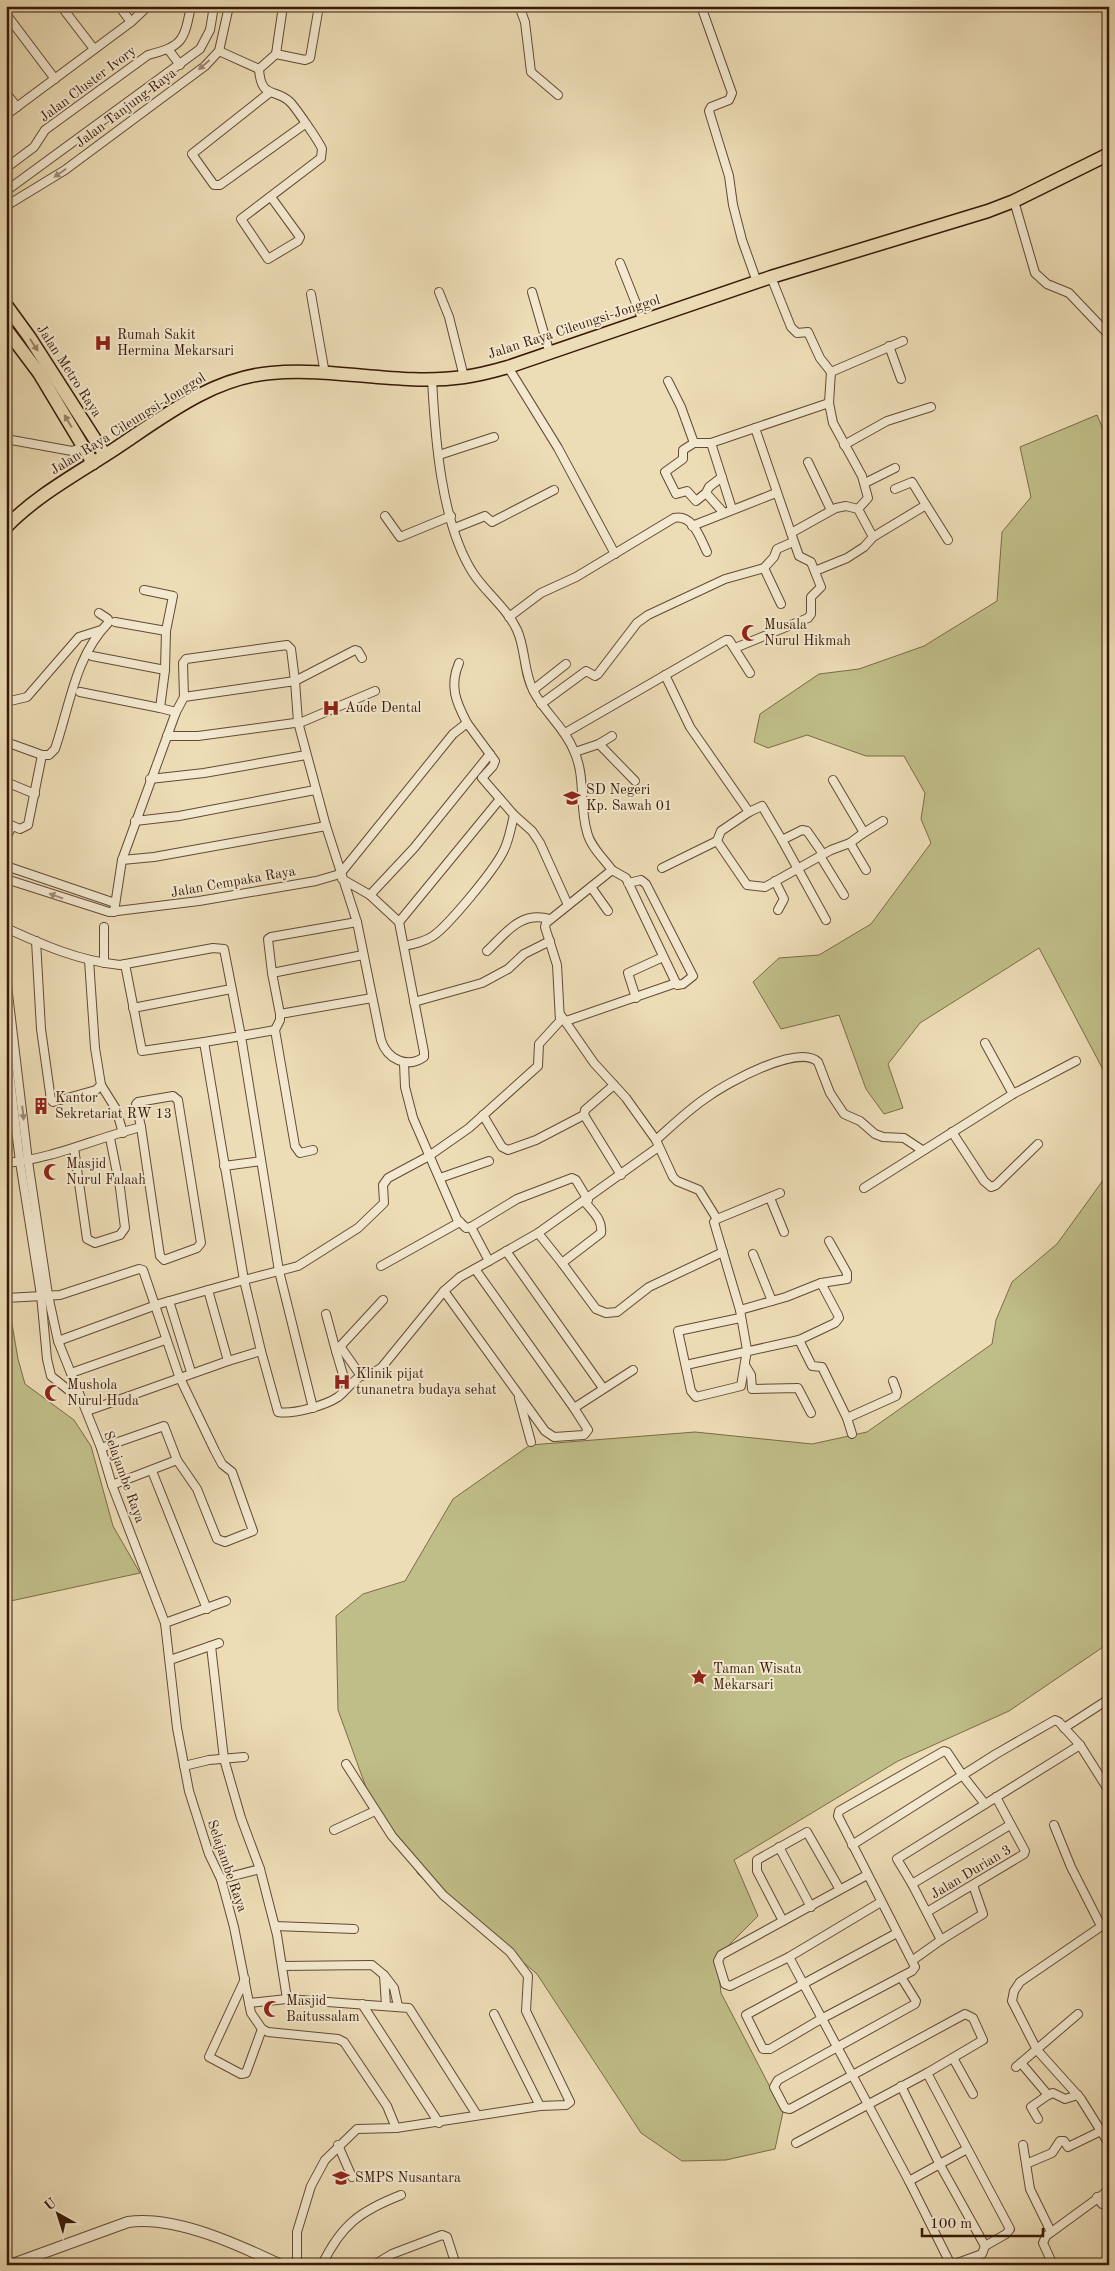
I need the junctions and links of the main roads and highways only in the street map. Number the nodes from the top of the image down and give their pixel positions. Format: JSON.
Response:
{"nodes":[{"id":1,"x":1109,"y":154,"type":"edge"},
{"id":2,"x":6,"y":305,"type":"edge"},
{"id":3,"x":6,"y":329,"type":"edge"},
{"id":4,"x":105,"y":455,"type":"junction"},
{"id":5,"x":93,"y":463,"type":"junction"},
{"id":6,"x":6,"y":526,"type":"edge"}],
"edges":[{"from":1,"to":4,"type":"main road","name":"Jalan Raya Cileungsi-Jonggol"},
{"from":2,"to":4,"type":"main road","name":"Jalan Metro Raya","one_way":true},
{"from":5,"to":3,"type":"main road","name":"Jalan Metro Raya","one_way":true},
{"from":4,"to":5,"type":"main road","name":"Jalan Raya Cileungsi-Jonggol"},
{"from":5,"to":6,"type":"main road","name":"Jalan Raya Cileungsi-Jonggol"}]}
